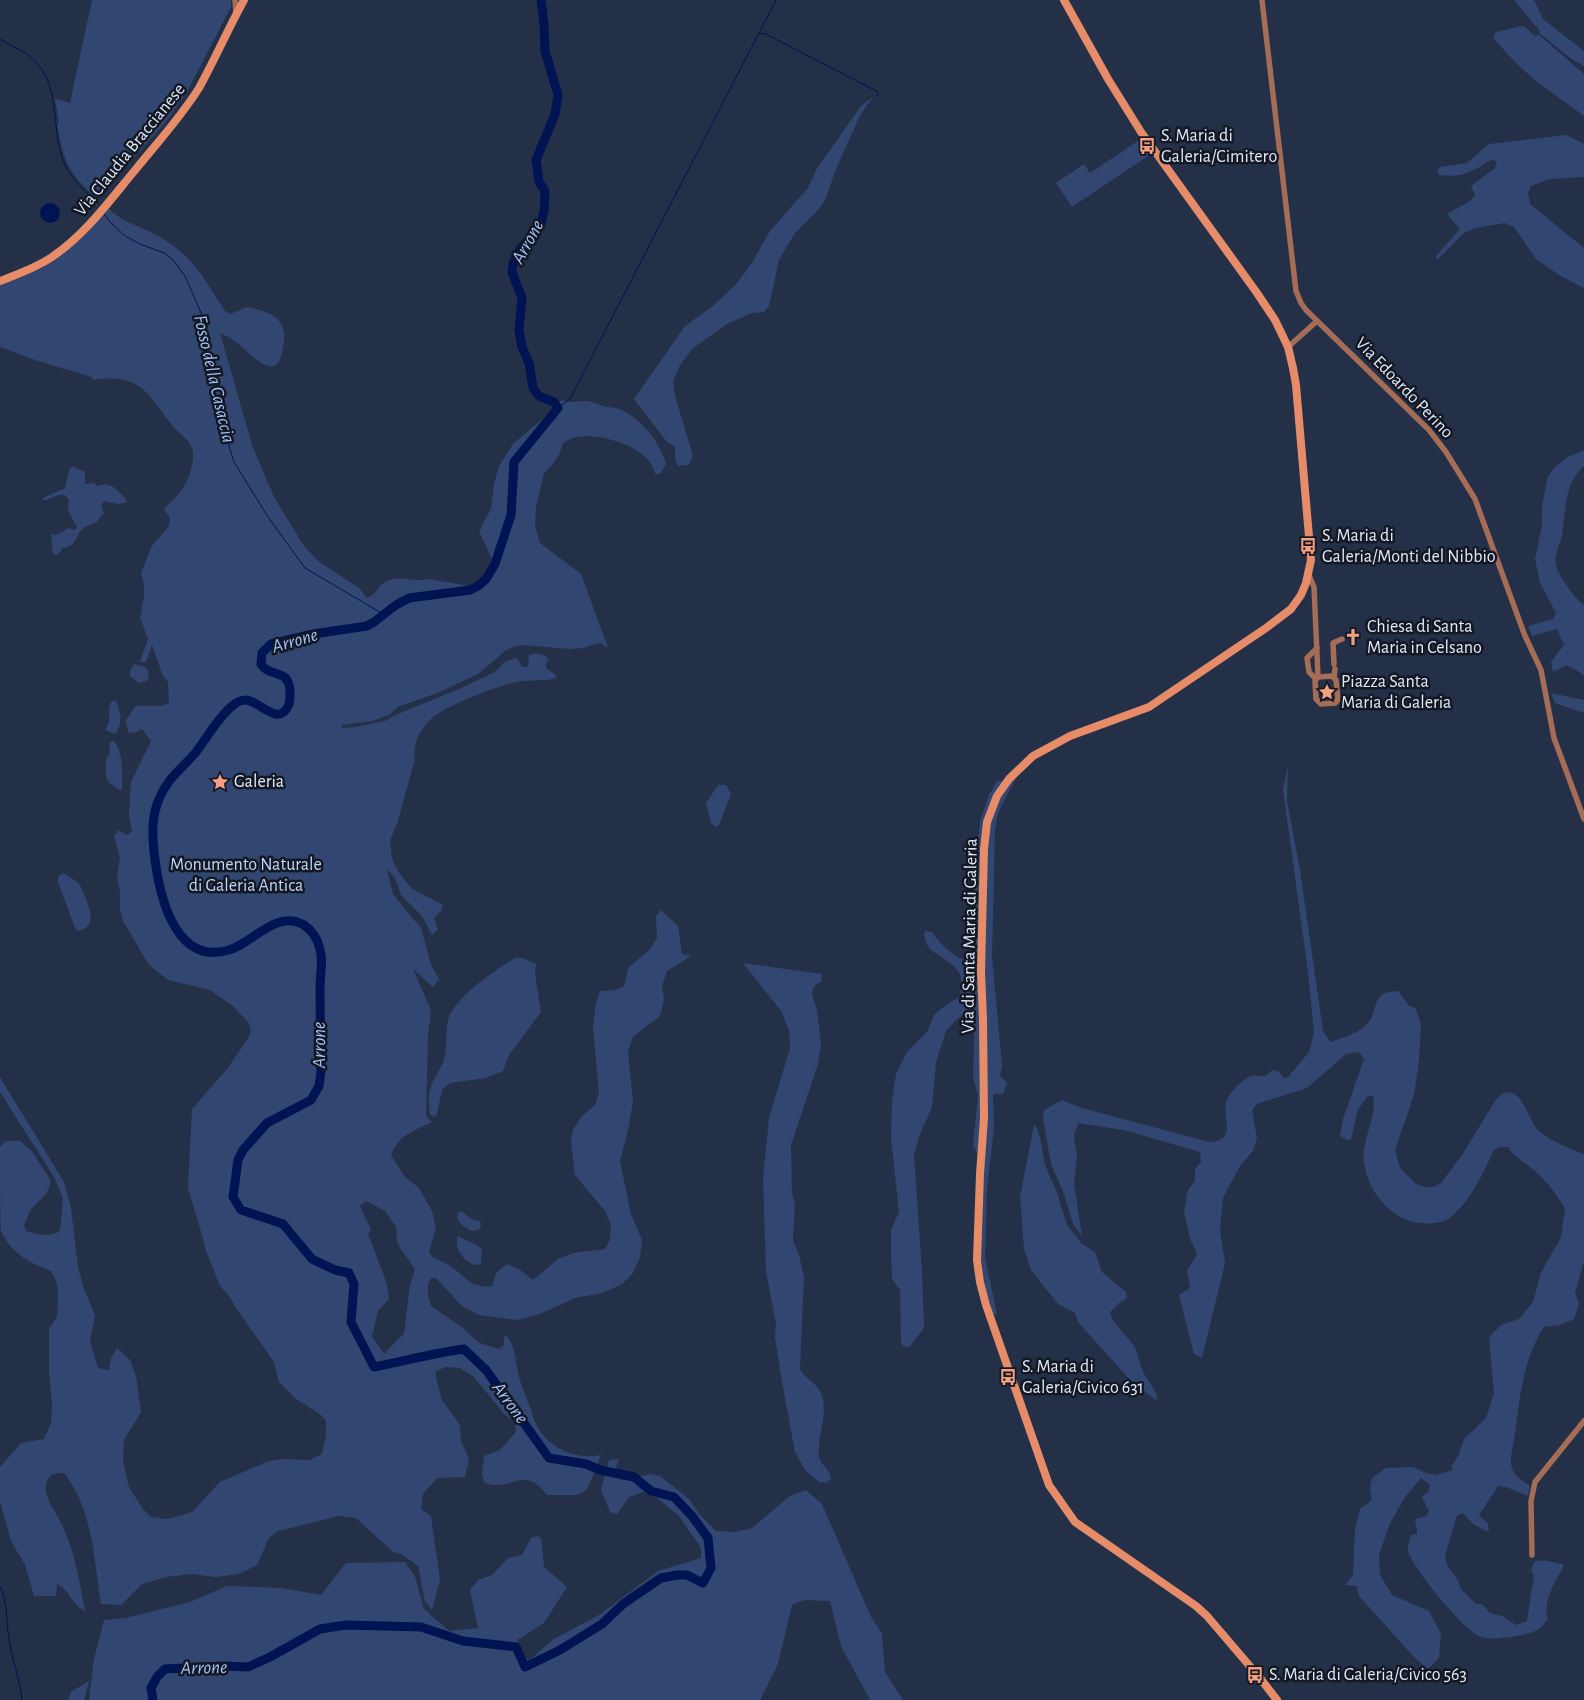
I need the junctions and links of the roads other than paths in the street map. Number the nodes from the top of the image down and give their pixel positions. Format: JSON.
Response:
{"nodes":[{"id":1,"x":235,"y":0,"type":"edge"},
{"id":2,"x":244,"y":0,"type":"edge"},
{"id":3,"x":1064,"y":0,"type":"edge"},
{"id":4,"x":1262,"y":0,"type":"edge"},
{"id":5,"x":236,"y":16,"type":"junction"},
{"id":6,"x":0,"y":281,"type":"edge"},
{"id":7,"x":1317,"y":321,"type":"junction"},
{"id":8,"x":1288,"y":347,"type":"junction"},
{"id":9,"x":1309,"y":575,"type":"junction"},
{"id":10,"x":1342,"y":639,"type":"dead end"},
{"id":11,"x":1317,"y":648,"type":"junction"},
{"id":12,"x":1334,"y":677,"type":"junction"},
{"id":13,"x":1317,"y":678,"type":"junction"},
{"id":14,"x":1584,"y":819,"type":"edge"},
{"id":15,"x":1584,"y":1421,"type":"edge"},
{"id":16,"x":1532,"y":1555,"type":"dead end"},
{"id":17,"x":1277,"y":1700,"type":"edge"}],
"edges":[{"from":1,"to":5,"type":"street"},
{"from":2,"to":5,"type":"street","name":"Via Claudia Braccianese"},
{"from":3,"to":8,"type":"street","name":"Via di Santa Maria di Galeria"},
{"from":4,"to":7,"type":"street","name":"Via Edoardo Perino"},
{"from":5,"to":6,"type":"street","name":"Via Claudia Braccianese"},
{"from":7,"to":8,"type":"street"},
{"from":7,"to":14,"type":"street","name":"Via Edoardo Perino"},
{"from":8,"to":9,"type":"street","name":"Via di Santa Maria di Galeria"},
{"from":9,"to":11,"type":"street"},
{"from":9,"to":17,"type":"street","name":"Via di Santa Maria di Galeria"},
{"from":10,"to":12,"type":"street"},
{"from":11,"to":13,"type":"street"},
{"from":11,"to":13,"type":"street"},
{"from":12,"to":13,"type":"street"},
{"from":12,"to":13,"type":"street"},
{"from":15,"to":16,"type":"street"}]}
